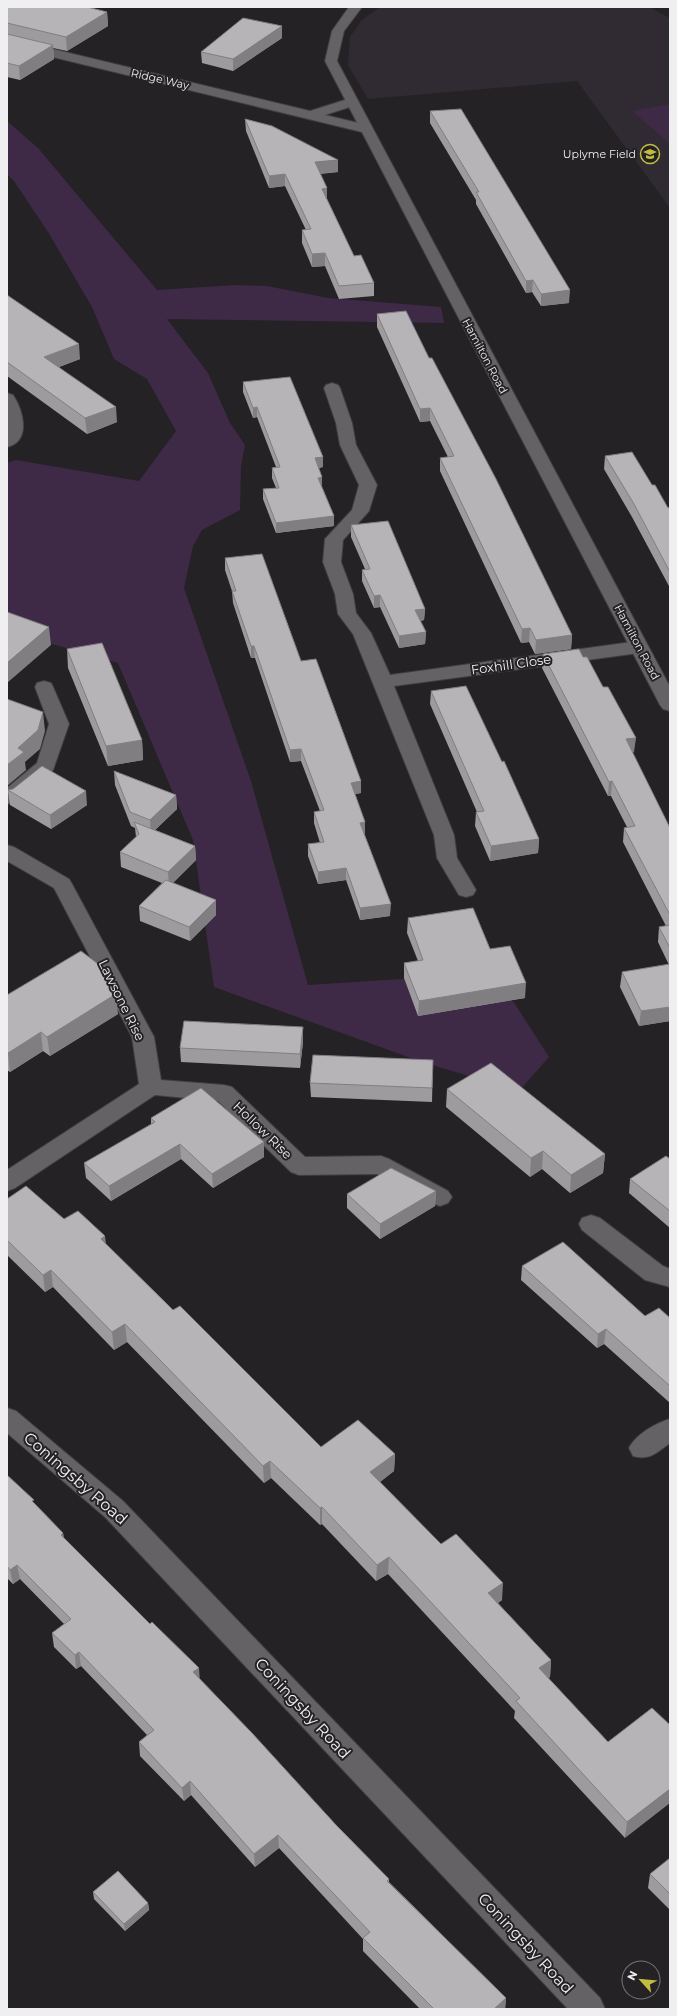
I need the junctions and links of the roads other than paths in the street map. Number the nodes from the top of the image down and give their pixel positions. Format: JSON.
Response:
{"nodes":[{"id":1,"x":356,"y":7,"type":"edge"},
{"id":2,"x":7,"y":42,"type":"edge"},
{"id":3,"x":351,"y":102,"type":"junction"},
{"id":4,"x":312,"y":116,"type":"junction"},
{"id":5,"x":366,"y":129,"type":"junction"},
{"id":6,"x":332,"y":388,"type":"dead end"},
{"id":7,"x":7,"y":398,"type":"edge"},
{"id":8,"x":7,"y":442,"type":"edge"},
{"id":9,"x":639,"y":647,"type":"junction"},
{"id":10,"x":383,"y":682,"type":"junction"},
{"id":11,"x":44,"y":687,"type":"dead end"},
{"id":12,"x":670,"y":705,"type":"edge"},
{"id":13,"x":7,"y":798,"type":"edge"},
{"id":14,"x":7,"y":852,"type":"edge"},
{"id":15,"x":466,"y":890,"type":"dead end"},
{"id":16,"x":151,"y":1086,"type":"junction"},
{"id":17,"x":7,"y":1182,"type":"edge"},
{"id":18,"x":440,"y":1196,"type":"dead end"},
{"id":19,"x":591,"y":1224,"type":"dead end"},
{"id":20,"x":670,"y":1278,"type":"edge"},
{"id":21,"x":7,"y":1418,"type":"edge"},
{"id":22,"x":670,"y":1429,"type":"edge"},
{"id":23,"x":642,"y":1448,"type":"dead end"},
{"id":24,"x":589,"y":2009,"type":"edge"}],
"edges":[{"from":1,"to":3,"type":"street","name":"Hamilton Road"},
{"from":2,"to":4,"type":"street","name":"Ridge Way"},
{"from":3,"to":4,"type":"street"},
{"from":3,"to":5,"type":"street","name":"Hamilton Road"},
{"from":4,"to":5,"type":"street","name":"Ridge Way"},
{"from":5,"to":9,"type":"street","name":"Hamilton Road"},
{"from":6,"to":10,"type":"street"},
{"from":7,"to":8,"type":"street"},
{"from":9,"to":10,"type":"street","name":"Foxhill Close"},
{"from":9,"to":12,"type":"street","name":"Hamilton Road"},
{"from":10,"to":15,"type":"street"},
{"from":11,"to":13,"type":"street"},
{"from":14,"to":16,"type":"street","name":"Lawsone Rise"},
{"from":16,"to":17,"type":"street"},
{"from":16,"to":18,"type":"street","name":"Hollow Rise"},
{"from":19,"to":20,"type":"street"},
{"from":21,"to":24,"type":"street","name":"Coningsby Road"},
{"from":22,"to":23,"type":"street"}]}
